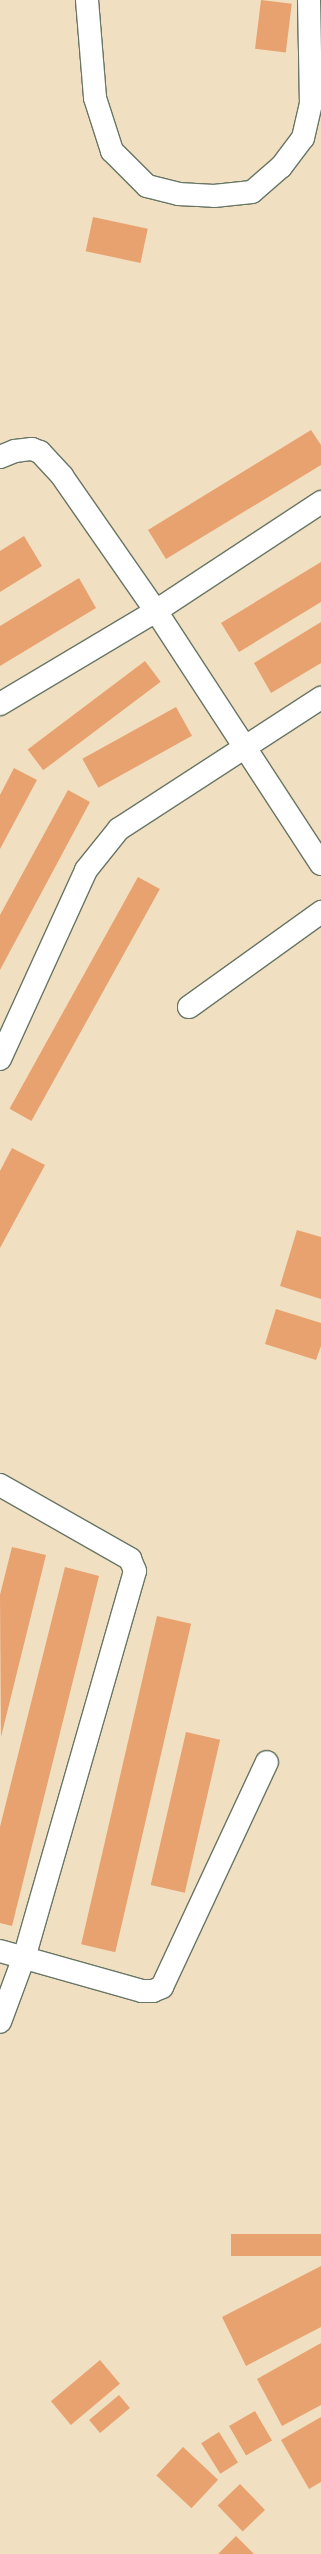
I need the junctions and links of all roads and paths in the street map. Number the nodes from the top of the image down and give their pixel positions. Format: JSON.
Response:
{"nodes":[{"id":1,"x":87,"y":0,"type":"edge"},
{"id":2,"x":309,"y":0,"type":"edge"},
{"id":3,"x":0,"y":458,"type":"edge"},
{"id":4,"x":321,"y":502,"type":"edge"},
{"id":5,"x":156,"y":611,"type":"junction"},
{"id":6,"x":321,"y":698,"type":"edge"},
{"id":7,"x":0,"y":704,"type":"edge"},
{"id":8,"x":244,"y":747,"type":"junction"},
{"id":9,"x":321,"y":864,"type":"edge"},
{"id":10,"x":321,"y":912,"type":"edge"},
{"id":11,"x":189,"y":1007,"type":"dead end"},
{"id":12,"x":0,"y":1059,"type":"edge"},
{"id":13,"x":0,"y":1485,"type":"edge"},
{"id":14,"x":266,"y":1762,"type":"dead end"},
{"id":15,"x":0,"y":1951,"type":"edge"},
{"id":16,"x":24,"y":1957,"type":"junction"},
{"id":17,"x":0,"y":2022,"type":"edge"}],
"edges":[{"from":1,"to":2,"type":"street"},
{"from":3,"to":5,"type":"street"},
{"from":4,"to":5,"type":"street"},
{"from":5,"to":7,"type":"street"},
{"from":5,"to":8,"type":"street"},
{"from":6,"to":8,"type":"street"},
{"from":8,"to":9,"type":"street"},
{"from":8,"to":12,"type":"street"},
{"from":10,"to":11,"type":"street"},
{"from":13,"to":16,"type":"street"},
{"from":14,"to":16,"type":"street"},
{"from":15,"to":16,"type":"street"},
{"from":16,"to":17,"type":"street"}]}
